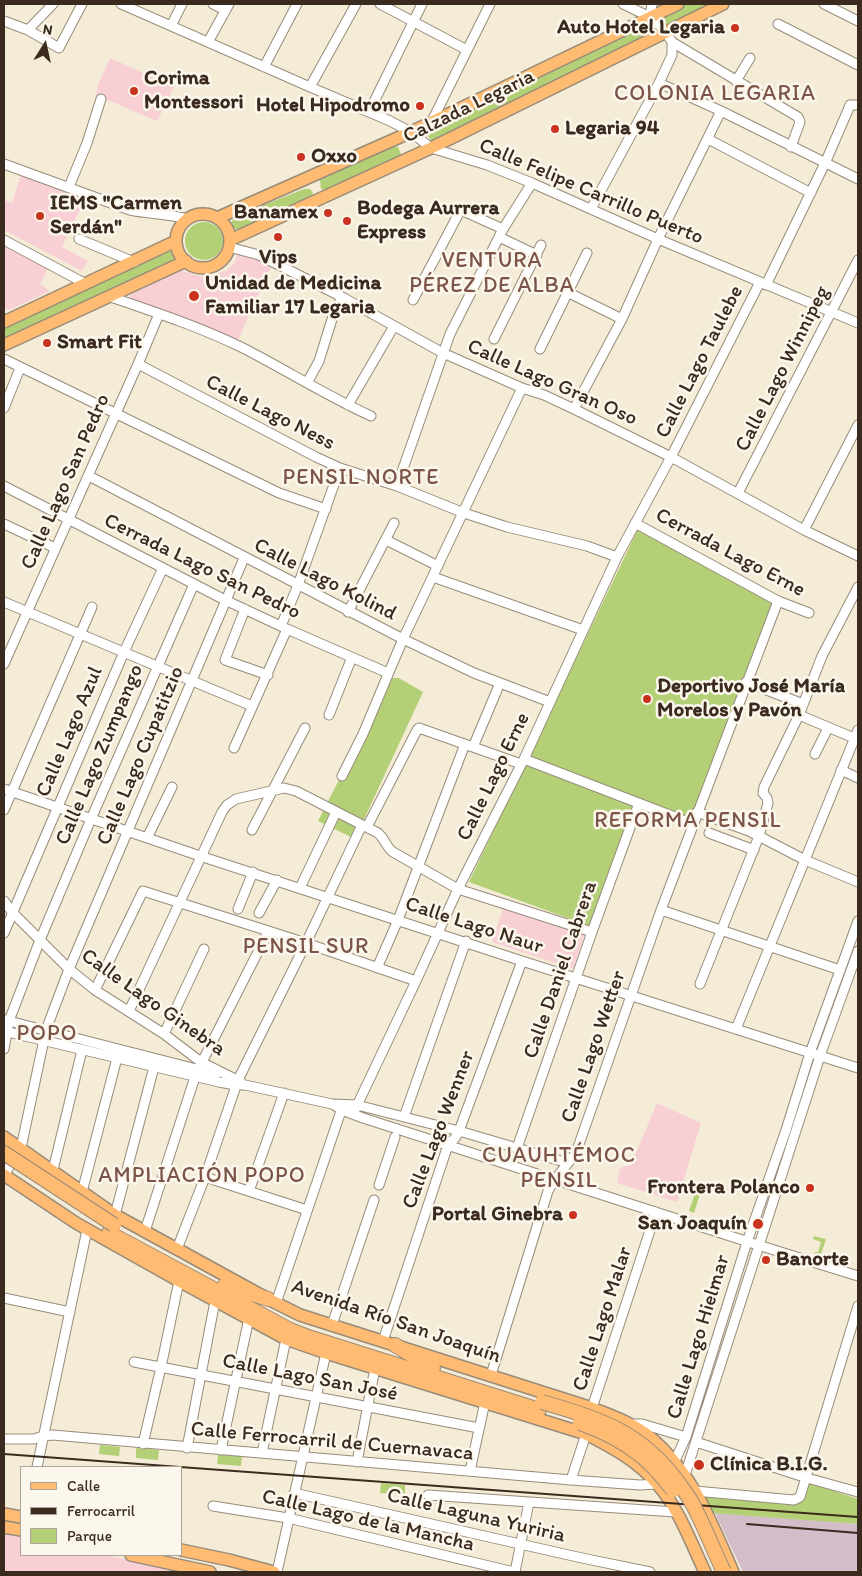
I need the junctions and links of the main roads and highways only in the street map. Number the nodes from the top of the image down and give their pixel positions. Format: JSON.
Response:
{"nodes":[{"id":1,"x":678,"y":4,"type":"edge"},
{"id":2,"x":722,"y":4,"type":"edge"},
{"id":3,"x":317,"y":187,"type":"junction"},
{"id":4,"x":217,"y":218,"type":"junction"},
{"id":5,"x":176,"y":241,"type":"junction"},
{"id":6,"x":230,"y":243,"type":"junction"},
{"id":7,"x":186,"y":261,"type":"junction"},
{"id":8,"x":4,"y":322,"type":"edge"},
{"id":9,"x":4,"y":345,"type":"edge"},
{"id":10,"x":6,"y":1146,"type":"edge"},
{"id":11,"x":4,"y":1164,"type":"edge"},
{"id":12,"x":4,"y":1175,"type":"edge"},
{"id":13,"x":92,"y":1199,"type":"junction"},
{"id":14,"x":76,"y":1223,"type":"junction"},
{"id":15,"x":113,"y":1224,"type":"junction"},
{"id":16,"x":225,"y":1285,"type":"junction"},
{"id":17,"x":231,"y":1299,"type":"junction"},
{"id":18,"x":272,"y":1301,"type":"junction"},
{"id":19,"x":249,"y":1318,"type":"junction"},
{"id":20,"x":389,"y":1343,"type":"junction"},
{"id":21,"x":378,"y":1369,"type":"junction"},
{"id":22,"x":429,"y":1371,"type":"junction"},
{"id":23,"x":541,"y":1406,"type":"junction"},
{"id":24,"x":630,"y":1424,"type":"junction"},
{"id":25,"x":616,"y":1450,"type":"junction"},
{"id":26,"x":4,"y":1514,"type":"edge"},
{"id":27,"x":20,"y":1517,"type":"edge"},
{"id":28,"x":4,"y":1527,"type":"edge"},
{"id":29,"x":20,"y":1530,"type":"edge"},
{"id":30,"x":182,"y":1550,"type":"edge"},
{"id":31,"x":137,"y":1556,"type":"edge"},
{"id":32,"x":229,"y":1560,"type":"junction"},
{"id":33,"x":729,"y":1569,"type":"edge"},
{"id":34,"x":210,"y":1572,"type":"edge"},
{"id":35,"x":226,"y":1572,"type":"edge"},
{"id":36,"x":275,"y":1572,"type":"edge"},
{"id":37,"x":705,"y":1572,"type":"edge"},
{"id":38,"x":716,"y":1572,"type":"edge"}],
"edges":[{"from":1,"to":3,"type":"main road","name":"Calzada Legaria"},
{"from":2,"to":3,"type":"main road","name":"Calzada Legaria"},
{"from":3,"to":4,"type":"main road","name":"Calzada Legaria"},
{"from":3,"to":6,"type":"main road","name":"Calzada Legaria"},
{"from":4,"to":5,"type":"main road"},
{"from":4,"to":6,"type":"main road"},
{"from":5,"to":7,"type":"main road"},
{"from":5,"to":8,"type":"main road"},
{"from":6,"to":7,"type":"main road"},
{"from":7,"to":9,"type":"main road"},
{"from":10,"to":13,"type":"main road","name":"Avenida Río San Joaquín"},
{"from":10,"to":15,"type":"highway","name":"Avenida Río San Joaquín","bridge":true},
{"from":11,"to":15,"type":"highway","name":"Avenida Río San Joaquín"},
{"from":12,"to":14,"type":"main road"},
{"from":13,"to":14,"type":"main road"},
{"from":13,"to":15,"type":"main road","name":"Avenida Río San Joaquín"},
{"from":14,"to":19,"type":"main road"},
{"from":15,"to":16,"type":"highway","name":"Avenida Río San Joaquín"},
{"from":15,"to":17,"type":"highway","name":"Avenida Río San Joaquín"},
{"from":15,"to":18,"type":"main road","name":"Avenida Río San Joaquín"},
{"from":16,"to":18,"type":"highway"},
{"from":16,"to":22,"type":"highway","name":"Avenida Río San Joaquín"},
{"from":17,"to":19,"type":"highway"},
{"from":17,"to":22,"type":"highway","name":"Avenida Río San Joaquín"},
{"from":18,"to":20,"type":"main road","name":"Avenida Río San Joaquín"},
{"from":19,"to":21,"type":"main road"},
{"from":20,"to":22,"type":"highway"},
{"from":20,"to":24,"type":"main road","name":"Avenida Río San Joaquín"},
{"from":21,"to":22,"type":"highway"},
{"from":21,"to":25,"type":"main road"},
{"from":22,"to":23,"type":"highway","name":"Avenida Río San Joaquín"},
{"from":23,"to":33,"type":"highway","name":"Avenida Río San Joaquín","bridge":true},
{"from":23,"to":38,"type":"highway","name":"Avenida Río San Joaquín","bridge":true},
{"from":24,"to":25,"type":"main road"},
{"from":24,"to":33,"type":"main road","name":"Avenida Río San Joaquín"},
{"from":25,"to":37,"type":"main road"},
{"from":26,"to":27,"type":"main road"},
{"from":28,"to":29,"type":"main road"},
{"from":30,"to":32,"type":"main road"},
{"from":31,"to":34,"type":"main road"},
{"from":32,"to":35,"type":"main road"},
{"from":32,"to":36,"type":"main road"},
{"from":33,"to":38,"type":"main road"}]}
